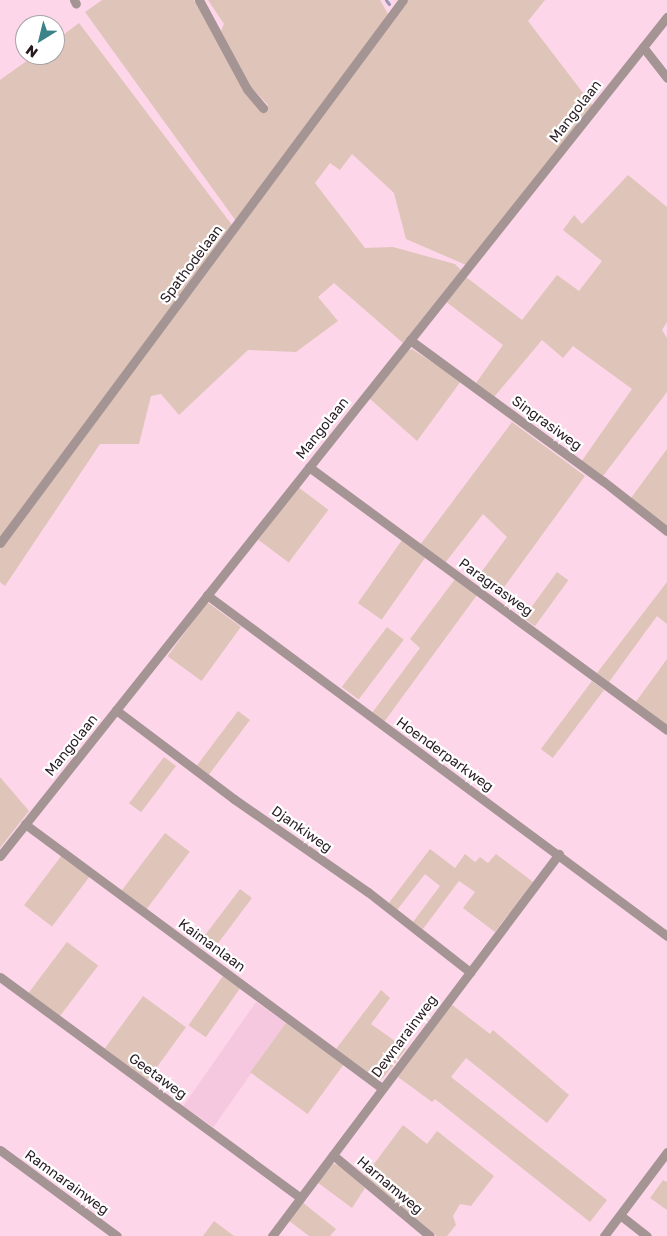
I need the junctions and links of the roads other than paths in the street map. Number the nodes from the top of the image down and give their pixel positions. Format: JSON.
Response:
{"nodes":[{"id":1,"x":199,"y":0,"type":"edge"},
{"id":2,"x":403,"y":0,"type":"edge"},
{"id":3,"x":667,"y":17,"type":"edge"},
{"id":4,"x":643,"y":47,"type":"junction"},
{"id":5,"x":667,"y":78,"type":"edge"},
{"id":6,"x":263,"y":108,"type":"dead end"},
{"id":7,"x":410,"y":340,"type":"junction"},
{"id":8,"x":308,"y":466,"type":"junction"},
{"id":9,"x":667,"y":531,"type":"edge"},
{"id":10,"x":0,"y":543,"type":"edge"},
{"id":11,"x":207,"y":595,"type":"junction"},
{"id":12,"x":116,"y":710,"type":"junction"},
{"id":13,"x":667,"y":730,"type":"edge"},
{"id":14,"x":25,"y":824,"type":"junction"},
{"id":15,"x":560,"y":854,"type":"junction"},
{"id":16,"x":0,"y":856,"type":"edge"},
{"id":17,"x":667,"y":936,"type":"edge"},
{"id":18,"x":470,"y":972,"type":"junction"},
{"id":19,"x":0,"y":977,"type":"edge"},
{"id":20,"x":382,"y":1088,"type":"junction"},
{"id":21,"x":0,"y":1150,"type":"edge"},
{"id":22,"x":667,"y":1152,"type":"edge"},
{"id":23,"x":333,"y":1155,"type":"junction"},
{"id":24,"x":301,"y":1198,"type":"junction"},
{"id":25,"x":620,"y":1214,"type":"junction"},
{"id":26,"x":117,"y":1236,"type":"edge"},
{"id":27,"x":272,"y":1236,"type":"edge"},
{"id":28,"x":430,"y":1236,"type":"edge"},
{"id":29,"x":604,"y":1236,"type":"edge"},
{"id":30,"x":647,"y":1236,"type":"edge"}],
"edges":[{"from":1,"to":6,"type":"street"},
{"from":2,"to":10,"type":"street","name":"Spathodelaan"},
{"from":3,"to":4,"type":"street","name":"Mangolaan"},
{"from":4,"to":5,"type":"street"},
{"from":4,"to":7,"type":"street","name":"Mangolaan"},
{"from":7,"to":8,"type":"street","name":"Mangolaan"},
{"from":7,"to":9,"type":"street","name":"Singrasiweg"},
{"from":8,"to":11,"type":"street","name":"Mangolaan"},
{"from":8,"to":13,"type":"street","name":"Paragrasweg"},
{"from":11,"to":12,"type":"street","name":"Mangolaan"},
{"from":11,"to":15,"type":"street","name":"Hoenderparkweg"},
{"from":12,"to":14,"type":"street","name":"Mangolaan"},
{"from":12,"to":18,"type":"street","name":"Djankiweg"},
{"from":14,"to":16,"type":"street","name":"Mangolaan"},
{"from":14,"to":20,"type":"street","name":"Kaimanlaan"},
{"from":15,"to":17,"type":"street","name":"Hoenderparkweg"},
{"from":15,"to":18,"type":"street","name":"Dewnarainweg"},
{"from":18,"to":20,"type":"street","name":"Dewnarainweg"},
{"from":19,"to":24,"type":"street","name":"Geetaweg"},
{"from":20,"to":23,"type":"street","name":"Dewnarainweg"},
{"from":21,"to":26,"type":"street","name":"Ramnarainweg"},
{"from":22,"to":25,"type":"street"},
{"from":23,"to":24,"type":"street","name":"Dewnarainweg"},
{"from":23,"to":28,"type":"street","name":"Harnamweg"},
{"from":24,"to":27,"type":"street","name":"Dewnarainweg"},
{"from":25,"to":29,"type":"street"},
{"from":25,"to":30,"type":"street"}]}
